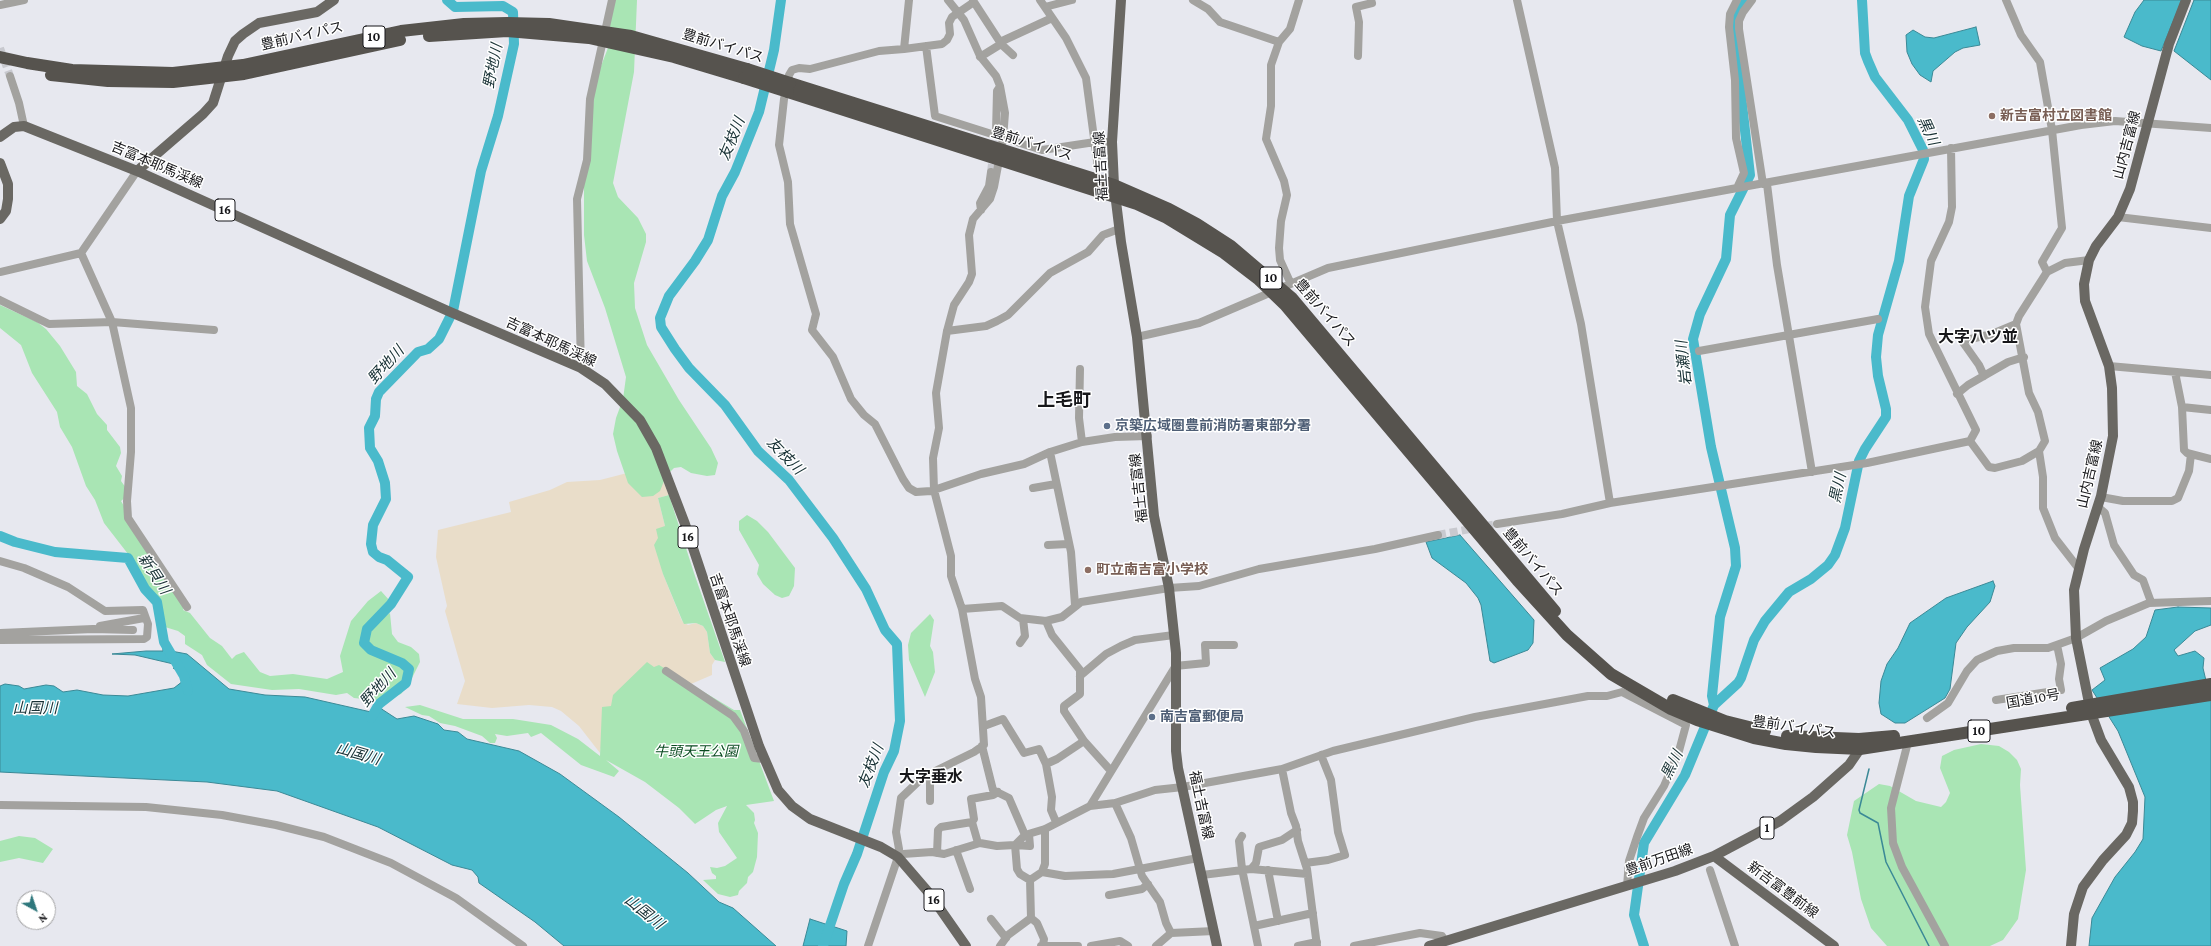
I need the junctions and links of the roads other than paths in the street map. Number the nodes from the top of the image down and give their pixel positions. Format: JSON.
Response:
{"nodes":[{"id":1,"x":24,"y":0,"type":"edge"},
{"id":2,"x":334,"y":0,"type":"edge"},
{"id":3,"x":612,"y":0,"type":"edge"},
{"id":4,"x":909,"y":0,"type":"edge"},
{"id":5,"x":948,"y":0,"type":"edge"},
{"id":6,"x":1072,"y":0,"type":"edge"},
{"id":7,"x":1121,"y":0,"type":"edge"},
{"id":8,"x":1193,"y":0,"type":"edge"},
{"id":9,"x":1299,"y":0,"type":"edge"},
{"id":10,"x":1371,"y":0,"type":"edge"},
{"id":11,"x":1517,"y":0,"type":"edge"},
{"id":12,"x":1738,"y":0,"type":"edge"},
{"id":13,"x":1752,"y":0,"type":"edge"},
{"id":14,"x":2006,"y":0,"type":"edge"},
{"id":15,"x":2186,"y":0,"type":"edge"},
{"id":16,"x":974,"y":1,"type":"edge"},
{"id":17,"x":1043,"y":4,"type":"edge"},
{"id":18,"x":0,"y":5,"type":"edge"},
{"id":19,"x":958,"y":11,"type":"junction"},
{"id":20,"x":1052,"y":18,"type":"junction"},
{"id":21,"x":605,"y":36,"type":"junction"},
{"id":22,"x":1279,"y":42,"type":"junction"},
{"id":23,"x":1001,"y":43,"type":"junction"},
{"id":24,"x":926,"y":46,"type":"junction"},
{"id":25,"x":904,"y":49,"type":"junction"},
{"id":26,"x":1013,"y":55,"type":"dead end"},
{"id":27,"x":980,"y":56,"type":"junction"},
{"id":28,"x":1358,"y":56,"type":"dead end"},
{"id":29,"x":0,"y":57,"type":"edge"},
{"id":30,"x":0,"y":65,"type":"edge"},
{"id":31,"x":223,"y":72,"type":"junction"},
{"id":32,"x":10,"y":76,"type":"tunnel mouth"},
{"id":33,"x":1000,"y":86,"type":"junction"},
{"id":34,"x":2147,"y":123,"type":"junction"},
{"id":35,"x":24,"y":126,"type":"junction"},
{"id":36,"x":2211,"y":128,"type":"edge"},
{"id":37,"x":2052,"y":130,"type":"junction"},
{"id":38,"x":996,"y":132,"type":"tunnel mouth"},
{"id":39,"x":0,"y":137,"type":"edge"},
{"id":40,"x":1095,"y":142,"type":"junction"},
{"id":41,"x":1112,"y":142,"type":"junction"},
{"id":42,"x":1951,"y":148,"type":"junction"},
{"id":43,"x":1001,"y":149,"type":"junction"},
{"id":44,"x":0,"y":163,"type":"edge"},
{"id":45,"x":1098,"y":168,"type":"dead end"},
{"id":46,"x":137,"y":170,"type":"junction"},
{"id":47,"x":991,"y":172,"type":"tunnel mouth"},
{"id":48,"x":1765,"y":184,"type":"junction"},
{"id":49,"x":1114,"y":185,"type":"junction"},
{"id":50,"x":1739,"y":188,"type":"junction"},
{"id":51,"x":1116,"y":198,"type":"junction"},
{"id":52,"x":981,"y":210,"type":"junction"},
{"id":53,"x":2118,"y":217,"type":"junction"},
{"id":54,"x":0,"y":219,"type":"edge"},
{"id":55,"x":1557,"y":221,"type":"junction"},
{"id":56,"x":2211,"y":228,"type":"edge"},
{"id":57,"x":1119,"y":229,"type":"junction"},
{"id":58,"x":81,"y":253,"type":"junction"},
{"id":59,"x":2089,"y":260,"type":"junction"},
{"id":60,"x":0,"y":272,"type":"edge"},
{"id":61,"x":2047,"y":272,"type":"junction"},
{"id":62,"x":1280,"y":286,"type":"junction"},
{"id":63,"x":0,"y":300,"type":"edge"},
{"id":64,"x":1878,"y":319,"type":"dead end"},
{"id":65,"x":112,"y":322,"type":"junction"},
{"id":66,"x":2016,"y":324,"type":"junction"},
{"id":67,"x":214,"y":330,"type":"dead end"},
{"id":68,"x":947,"y":331,"type":"junction"},
{"id":69,"x":1789,"y":336,"type":"junction"},
{"id":70,"x":1137,"y":337,"type":"junction"},
{"id":71,"x":1699,"y":351,"type":"dead end"},
{"id":72,"x":2024,"y":357,"type":"junction"},
{"id":73,"x":2109,"y":366,"type":"junction"},
{"id":74,"x":581,"y":368,"type":"junction"},
{"id":75,"x":1080,"y":369,"type":"dead end"},
{"id":76,"x":2175,"y":372,"type":"junction"},
{"id":77,"x":2211,"y":375,"type":"edge"},
{"id":78,"x":1984,"y":376,"type":"junction"},
{"id":79,"x":1957,"y":394,"type":"junction"},
{"id":80,"x":2182,"y":407,"type":"junction"},
{"id":81,"x":2211,"y":410,"type":"edge"},
{"id":82,"x":1148,"y":436,"type":"junction"},
{"id":83,"x":1970,"y":441,"type":"junction"},
{"id":84,"x":1082,"y":442,"type":"junction"},
{"id":85,"x":2039,"y":451,"type":"junction"},
{"id":86,"x":1050,"y":452,"type":"junction"},
{"id":87,"x":2191,"y":454,"type":"junction"},
{"id":88,"x":2211,"y":459,"type":"edge"},
{"id":89,"x":1812,"y":472,"type":"junction"},
{"id":90,"x":1056,"y":484,"type":"junction"},
{"id":91,"x":1033,"y":488,"type":"dead end"},
{"id":92,"x":934,"y":490,"type":"junction"},
{"id":93,"x":2099,"y":502,"type":"junction"},
{"id":94,"x":1610,"y":503,"type":"junction"},
{"id":95,"x":1497,"y":524,"type":"tunnel mouth"},
{"id":96,"x":1438,"y":534,"type":"tunnel mouth"},
{"id":97,"x":1068,"y":544,"type":"junction"},
{"id":98,"x":1048,"y":545,"type":"dead end"},
{"id":99,"x":0,"y":561,"type":"edge"},
{"id":100,"x":2079,"y":569,"type":"junction"},
{"id":101,"x":1169,"y":588,"type":"junction"},
{"id":102,"x":2211,"y":601,"type":"edge"},
{"id":103,"x":2151,"y":602,"type":"junction"},
{"id":104,"x":1075,"y":605,"type":"junction"},
{"id":105,"x":187,"y":607,"type":"dead end"},
{"id":106,"x":962,"y":609,"type":"junction"},
{"id":107,"x":144,"y":618,"type":"junction"},
{"id":108,"x":1023,"y":619,"type":"junction"},
{"id":109,"x":1046,"y":621,"type":"junction"},
{"id":110,"x":93,"y":629,"type":"junction"},
{"id":111,"x":133,"y":630,"type":"dead end"},
{"id":112,"x":0,"y":633,"type":"edge"},
{"id":113,"x":1174,"y":635,"type":"junction"},
{"id":114,"x":2076,"y":638,"type":"junction"},
{"id":115,"x":0,"y":640,"type":"edge"},
{"id":116,"x":1020,"y":643,"type":"dead end"},
{"id":117,"x":1234,"y":645,"type":"dead end"},
{"id":118,"x":2057,"y":645,"type":"junction"},
{"id":119,"x":1175,"y":667,"type":"junction"},
{"id":120,"x":666,"y":672,"type":"dead end"},
{"id":121,"x":1080,"y":676,"type":"junction"},
{"id":122,"x":2211,"y":684,"type":"edge"},
{"id":123,"x":2211,"y":695,"type":"edge"},
{"id":124,"x":1996,"y":700,"type":"dead end"},
{"id":125,"x":2093,"y":708,"type":"junction"},
{"id":126,"x":1927,"y":718,"type":"dead end"},
{"id":127,"x":984,"y":726,"type":"junction"},
{"id":128,"x":1084,"y":741,"type":"junction"},
{"id":129,"x":1908,"y":742,"type":"junction"},
{"id":130,"x":1860,"y":744,"type":"junction"},
{"id":131,"x":982,"y":746,"type":"junction"},
{"id":132,"x":1321,"y":755,"type":"junction"},
{"id":133,"x":764,"y":759,"type":"junction"},
{"id":134,"x":1046,"y":764,"type":"junction"},
{"id":135,"x":1282,"y":769,"type":"junction"},
{"id":136,"x":1111,"y":771,"type":"junction"},
{"id":137,"x":930,"y":774,"type":"junction"},
{"id":138,"x":1183,"y":787,"type":"junction"},
{"id":139,"x":998,"y":792,"type":"junction"},
{"id":140,"x":930,"y":802,"type":"dead end"},
{"id":141,"x":1115,"y":803,"type":"junction"},
{"id":142,"x":0,"y":805,"type":"edge"},
{"id":143,"x":1090,"y":806,"type":"junction"},
{"id":144,"x":972,"y":822,"type":"junction"},
{"id":145,"x":1056,"y":822,"type":"junction"},
{"id":146,"x":1045,"y":829,"type":"junction"},
{"id":147,"x":1297,"y":830,"type":"junction"},
{"id":148,"x":1027,"y":834,"type":"junction"},
{"id":149,"x":1242,"y":836,"type":"dead end"},
{"id":150,"x":978,"y":844,"type":"junction"},
{"id":151,"x":1014,"y":845,"type":"junction"},
{"id":152,"x":956,"y":850,"type":"junction"},
{"id":153,"x":938,"y":853,"type":"junction"},
{"id":154,"x":1714,"y":856,"type":"junction"},
{"id":155,"x":898,"y":857,"type":"junction"},
{"id":156,"x":1198,"y":858,"type":"junction"},
{"id":157,"x":1305,"y":862,"type":"junction"},
{"id":158,"x":1140,"y":869,"type":"junction"},
{"id":159,"x":1242,"y":869,"type":"junction"},
{"id":160,"x":1251,"y":869,"type":"junction"},
{"id":161,"x":1268,"y":870,"type":"junction"},
{"id":162,"x":1710,"y":870,"type":"dead end"},
{"id":163,"x":1042,"y":872,"type":"junction"},
{"id":164,"x":1307,"y":874,"type":"junction"},
{"id":165,"x":1202,"y":875,"type":"junction"},
{"id":166,"x":1030,"y":880,"type":"junction"},
{"id":167,"x":1148,"y":884,"type":"junction"},
{"id":168,"x":1628,"y":885,"type":"junction"},
{"id":169,"x":970,"y":889,"type":"dead end"},
{"id":170,"x":1109,"y":895,"type":"dead end"},
{"id":171,"x":1312,"y":913,"type":"junction"},
{"id":172,"x":1031,"y":918,"type":"junction"},
{"id":173,"x":991,"y":919,"type":"dead end"},
{"id":174,"x":1278,"y":921,"type":"junction"},
{"id":175,"x":1254,"y":926,"type":"junction"},
{"id":176,"x":1214,"y":930,"type":"junction"},
{"id":177,"x":1171,"y":933,"type":"junction"},
{"id":178,"x":1006,"y":938,"type":"junction"},
{"id":179,"x":1445,"y":941,"type":"junction"},
{"id":180,"x":1317,"y":944,"type":"edge"},
{"id":181,"x":1042,"y":945,"type":"edge"},
{"id":182,"x":523,"y":946,"type":"edge"},
{"id":183,"x":868,"y":946,"type":"edge"},
{"id":184,"x":966,"y":946,"type":"edge"},
{"id":185,"x":1000,"y":946,"type":"edge"},
{"id":186,"x":1078,"y":946,"type":"edge"},
{"id":187,"x":1091,"y":946,"type":"edge"},
{"id":188,"x":1128,"y":946,"type":"edge"},
{"id":189,"x":1156,"y":946,"type":"edge"},
{"id":190,"x":1217,"y":946,"type":"edge"},
{"id":191,"x":1258,"y":946,"type":"edge"},
{"id":192,"x":1298,"y":946,"type":"edge"},
{"id":193,"x":1354,"y":946,"type":"edge"},
{"id":194,"x":1428,"y":946,"type":"edge"},
{"id":195,"x":1735,"y":946,"type":"edge"},
{"id":196,"x":1834,"y":946,"type":"edge"},
{"id":197,"x":1945,"y":946,"type":"edge"},
{"id":198,"x":2071,"y":946,"type":"edge"}],
"edges":[{"from":1,"to":18,"type":"street"},
{"from":2,"to":31,"type":"main road"},
{"from":3,"to":21,"type":"street"},
{"from":4,"to":25,"type":"street"},
{"from":5,"to":19,"type":"street"},
{"from":6,"to":17,"type":"street"},
{"from":7,"to":41,"type":"main road","name":"福土吉富線"},
{"from":8,"to":22,"type":"street"},
{"from":9,"to":22,"type":"street"},
{"from":10,"to":28,"type":"street"},
{"from":11,"to":55,"type":"street"},
{"from":12,"to":50,"type":"street"},
{"from":13,"to":48,"type":"street"},
{"from":14,"to":37,"type":"street"},
{"from":15,"to":34,"type":"main road","name":"山内吉富線"},
{"from":16,"to":19,"type":"street"},
{"from":16,"to":23,"type":"street"},
{"from":17,"to":20,"type":"street"},
{"from":19,"to":24,"type":"street"},
{"from":19,"to":27,"type":"street"},
{"from":20,"to":23,"type":"street"},
{"from":20,"to":40,"type":"street"},
{"from":21,"to":31,"type":"highway","name":"豊前バイパス","number":"10"},
{"from":21,"to":43,"type":"highway","name":"豊前バイパス","number":"10","bridge":true},
{"from":21,"to":74,"type":"street"},
{"from":22,"to":62,"type":"street"},
{"from":23,"to":26,"type":"street"},
{"from":23,"to":27,"type":"street"},
{"from":24,"to":25,"type":"street"},
{"from":24,"to":43,"type":"street"},
{"from":25,"to":92,"type":"street"},
{"from":27,"to":33,"type":"street"},
{"from":29,"to":31,"type":"highway","name":"豊前バイパス","number":"10"},
{"from":30,"to":31,"type":"highway","name":"豊前バイパス","number":"10"},
{"from":31,"to":46,"type":"main road"},
{"from":32,"to":35,"type":"street"},
{"from":33,"to":38,"type":"street"},
{"from":33,"to":43,"type":"street"},
{"from":34,"to":36,"type":"street"},
{"from":34,"to":37,"type":"street"},
{"from":34,"to":53,"type":"main road","name":"山内吉富線"},
{"from":35,"to":39,"type":"main road"},
{"from":35,"to":46,"type":"main road","name":"吉富本耶馬渓線","number":"16"},
{"from":37,"to":42,"type":"street"},
{"from":37,"to":61,"type":"street"},
{"from":40,"to":41,"type":"street"},
{"from":40,"to":43,"type":"street"},
{"from":40,"to":45,"type":"street"},
{"from":41,"to":49,"type":"main road","name":"福土吉富線"},
{"from":42,"to":48,"type":"street"},
{"from":42,"to":79,"type":"street"},
{"from":43,"to":49,"type":"highway","name":"豊前バイパス","number":"10"},
{"from":43,"to":51,"type":"highway","name":"豊前バイパス","number":"10"},
{"from":43,"to":52,"type":"street"},
{"from":44,"to":54,"type":"main road"},
{"from":46,"to":58,"type":"street"},
{"from":46,"to":74,"type":"main road","name":"吉富本耶馬渓線","number":"16"},
{"from":47,"to":52,"type":"street"},
{"from":48,"to":50,"type":"street"},
{"from":48,"to":69,"type":"street"},
{"from":49,"to":51,"type":"main road","name":"福土吉富線"},
{"from":49,"to":62,"type":"highway","name":"豊前バイパス","number":"10"},
{"from":50,"to":55,"type":"street"},
{"from":51,"to":57,"type":"main road","name":"福土吉富線"},
{"from":51,"to":62,"type":"highway","name":"豊前バイパス","number":"10"},
{"from":52,"to":68,"type":"street"},
{"from":53,"to":56,"type":"street"},
{"from":53,"to":59,"type":"main road","name":"山内吉富線"},
{"from":55,"to":62,"type":"street"},
{"from":55,"to":94,"type":"street"},
{"from":57,"to":68,"type":"street"},
{"from":57,"to":70,"type":"main road","name":"福土吉富線"},
{"from":58,"to":60,"type":"street"},
{"from":58,"to":65,"type":"street"},
{"from":59,"to":61,"type":"street"},
{"from":59,"to":73,"type":"main road","name":"山内吉富線"},
{"from":61,"to":66,"type":"street"},
{"from":62,"to":70,"type":"street"},
{"from":62,"to":130,"type":"highway","name":"豊前バイパス","number":"10"},
{"from":63,"to":65,"type":"street"},
{"from":64,"to":69,"type":"street"},
{"from":65,"to":67,"type":"street"},
{"from":65,"to":105,"type":"street"},
{"from":66,"to":72,"type":"street"},
{"from":66,"to":78,"type":"street"},
{"from":68,"to":92,"type":"street"},
{"from":69,"to":71,"type":"street"},
{"from":69,"to":89,"type":"street"},
{"from":70,"to":82,"type":"main road","name":"福土吉富線"},
{"from":72,"to":78,"type":"street"},
{"from":72,"to":85,"type":"street"},
{"from":73,"to":76,"type":"street"},
{"from":73,"to":93,"type":"main road","name":"山内吉富線"},
{"from":74,"to":133,"type":"main road","name":"吉富本耶馬渓線","number":"16"},
{"from":75,"to":84,"type":"street"},
{"from":76,"to":77,"type":"street"},
{"from":76,"to":80,"type":"street"},
{"from":78,"to":79,"type":"street"},
{"from":79,"to":83,"type":"street"},
{"from":80,"to":81,"type":"street"},
{"from":80,"to":87,"type":"street"},
{"from":82,"to":84,"type":"street"},
{"from":82,"to":101,"type":"main road","name":"福土吉富線"},
{"from":83,"to":85,"type":"street"},
{"from":83,"to":89,"type":"street"},
{"from":84,"to":86,"type":"street"},
{"from":85,"to":100,"type":"street"},
{"from":86,"to":90,"type":"street"},
{"from":86,"to":92,"type":"street"},
{"from":87,"to":88,"type":"street"},
{"from":87,"to":93,"type":"street"},
{"from":89,"to":94,"type":"street"},
{"from":90,"to":91,"type":"street"},
{"from":90,"to":97,"type":"street"},
{"from":92,"to":106,"type":"street"},
{"from":93,"to":100,"type":"main road","name":"山内吉富線"},
{"from":93,"to":103,"type":"street"},
{"from":94,"to":95,"type":"street"},
{"from":96,"to":101,"type":"street"},
{"from":97,"to":98,"type":"street"},
{"from":97,"to":104,"type":"street"},
{"from":99,"to":107,"type":"street"},
{"from":100,"to":114,"type":"main road","name":"山内吉富線"},
{"from":101,"to":104,"type":"street"},
{"from":101,"to":113,"type":"main road","name":"福土吉富線"},
{"from":102,"to":103,"type":"street"},
{"from":103,"to":114,"type":"street"},
{"from":104,"to":109,"type":"street"},
{"from":106,"to":108,"type":"street"},
{"from":106,"to":127,"type":"street"},
{"from":107,"to":110,"type":"street"},
{"from":107,"to":115,"type":"street"},
{"from":108,"to":109,"type":"street"},
{"from":108,"to":116,"type":"street"},
{"from":109,"to":121,"type":"street"},
{"from":110,"to":111,"type":"street"},
{"from":110,"to":112,"type":"street"},
{"from":113,"to":119,"type":"main road","name":"福土吉富線"},
{"from":113,"to":121,"type":"street"},
{"from":114,"to":118,"type":"street"},
{"from":114,"to":125,"type":"main road","name":"山内吉富線"},
{"from":117,"to":119,"type":"street"},
{"from":118,"to":124,"type":"street"},
{"from":118,"to":126,"type":"street"},
{"from":119,"to":136,"type":"street"},
{"from":119,"to":138,"type":"main road","name":"福土吉富線"},
{"from":120,"to":133,"type":"street"},
{"from":121,"to":128,"type":"street"},
{"from":122,"to":125,"type":"highway","name":"国道10号","number":"10"},
{"from":123,"to":125,"type":"highway","name":"国道10号","number":"10"},
{"from":125,"to":129,"type":"highway","name":"国道10号","number":"10"},
{"from":125,"to":130,"type":"highway","name":"国道10号","number":"10"},
{"from":125,"to":198,"type":"main road","name":"山内吉富線"},
{"from":127,"to":131,"type":"street"},
{"from":127,"to":134,"type":"street"},
{"from":128,"to":134,"type":"street"},
{"from":128,"to":136,"type":"street"},
{"from":129,"to":130,"type":"highway","name":"国道10号","number":"10"},
{"from":129,"to":197,"type":"street"},
{"from":130,"to":154,"type":"main road","name":"豊前万田線","number":"1"},
{"from":131,"to":137,"type":"street"},
{"from":131,"to":139,"type":"street"},
{"from":132,"to":135,"type":"street"},
{"from":132,"to":157,"type":"street"},
{"from":132,"to":168,"type":"street"},
{"from":133,"to":155,"type":"main road","name":"吉富本耶馬渓線","number":"16"},
{"from":134,"to":145,"type":"street"},
{"from":135,"to":138,"type":"street"},
{"from":135,"to":147,"type":"street"},
{"from":136,"to":143,"type":"street"},
{"from":137,"to":140,"type":"street"},
{"from":137,"to":155,"type":"street"},
{"from":138,"to":141,"type":"street"},
{"from":138,"to":156,"type":"main road","name":"福土吉富線"},
{"from":139,"to":144,"type":"street"},
{"from":139,"to":148,"type":"street"},
{"from":141,"to":143,"type":"street"},
{"from":141,"to":158,"type":"street"},
{"from":142,"to":182,"type":"street"},
{"from":143,"to":145,"type":"street"},
{"from":144,"to":150,"type":"street"},
{"from":144,"to":153,"type":"street"},
{"from":145,"to":146,"type":"street"},
{"from":146,"to":148,"type":"street"},
{"from":146,"to":163,"type":"street"},
{"from":147,"to":157,"type":"street"},
{"from":147,"to":160,"type":"street"},
{"from":148,"to":151,"type":"street"},
{"from":149,"to":159,"type":"street"},
{"from":150,"to":151,"type":"street"},
{"from":150,"to":152,"type":"street"},
{"from":151,"to":166,"type":"street"},
{"from":152,"to":153,"type":"street"},
{"from":152,"to":169,"type":"street"},
{"from":153,"to":155,"type":"street"},
{"from":154,"to":168,"type":"main road","name":"豊前万田線","number":"1"},
{"from":154,"to":196,"type":"main road","name":"新吉富豊前線"},
{"from":155,"to":183,"type":"street"},
{"from":155,"to":184,"type":"main road","name":"吉富本耶馬渓線","number":"16"},
{"from":156,"to":158,"type":"street"},
{"from":156,"to":165,"type":"main road","name":"福土吉富線"},
{"from":157,"to":164,"type":"street"},
{"from":158,"to":163,"type":"street"},
{"from":158,"to":167,"type":"street"},
{"from":159,"to":160,"type":"street"},
{"from":159,"to":165,"type":"street"},
{"from":159,"to":175,"type":"street"},
{"from":160,"to":161,"type":"street"},
{"from":161,"to":164,"type":"street"},
{"from":161,"to":174,"type":"street"},
{"from":162,"to":195,"type":"street"},
{"from":163,"to":166,"type":"street"},
{"from":164,"to":171,"type":"street"},
{"from":165,"to":176,"type":"main road","name":"福土吉富線"},
{"from":166,"to":172,"type":"street"},
{"from":167,"to":170,"type":"street"},
{"from":167,"to":177,"type":"street"},
{"from":168,"to":179,"type":"main road","name":"豊前万田線","number":"1"},
{"from":171,"to":174,"type":"street"},
{"from":171,"to":180,"type":"street"},
{"from":172,"to":178,"type":"street"},
{"from":172,"to":181,"type":"street"},
{"from":173,"to":178,"type":"street"},
{"from":174,"to":175,"type":"street"},
{"from":175,"to":191,"type":"street"},
{"from":176,"to":177,"type":"street"},
{"from":176,"to":190,"type":"main road","name":"福土吉富線"},
{"from":177,"to":189,"type":"street"},
{"from":178,"to":185,"type":"street"},
{"from":179,"to":193,"type":"street"},
{"from":179,"to":194,"type":"main road","name":"豊前万田線","number":"1"},
{"from":180,"to":192,"type":"street"},
{"from":181,"to":186,"type":"street"},
{"from":187,"to":188,"type":"street"}]}
